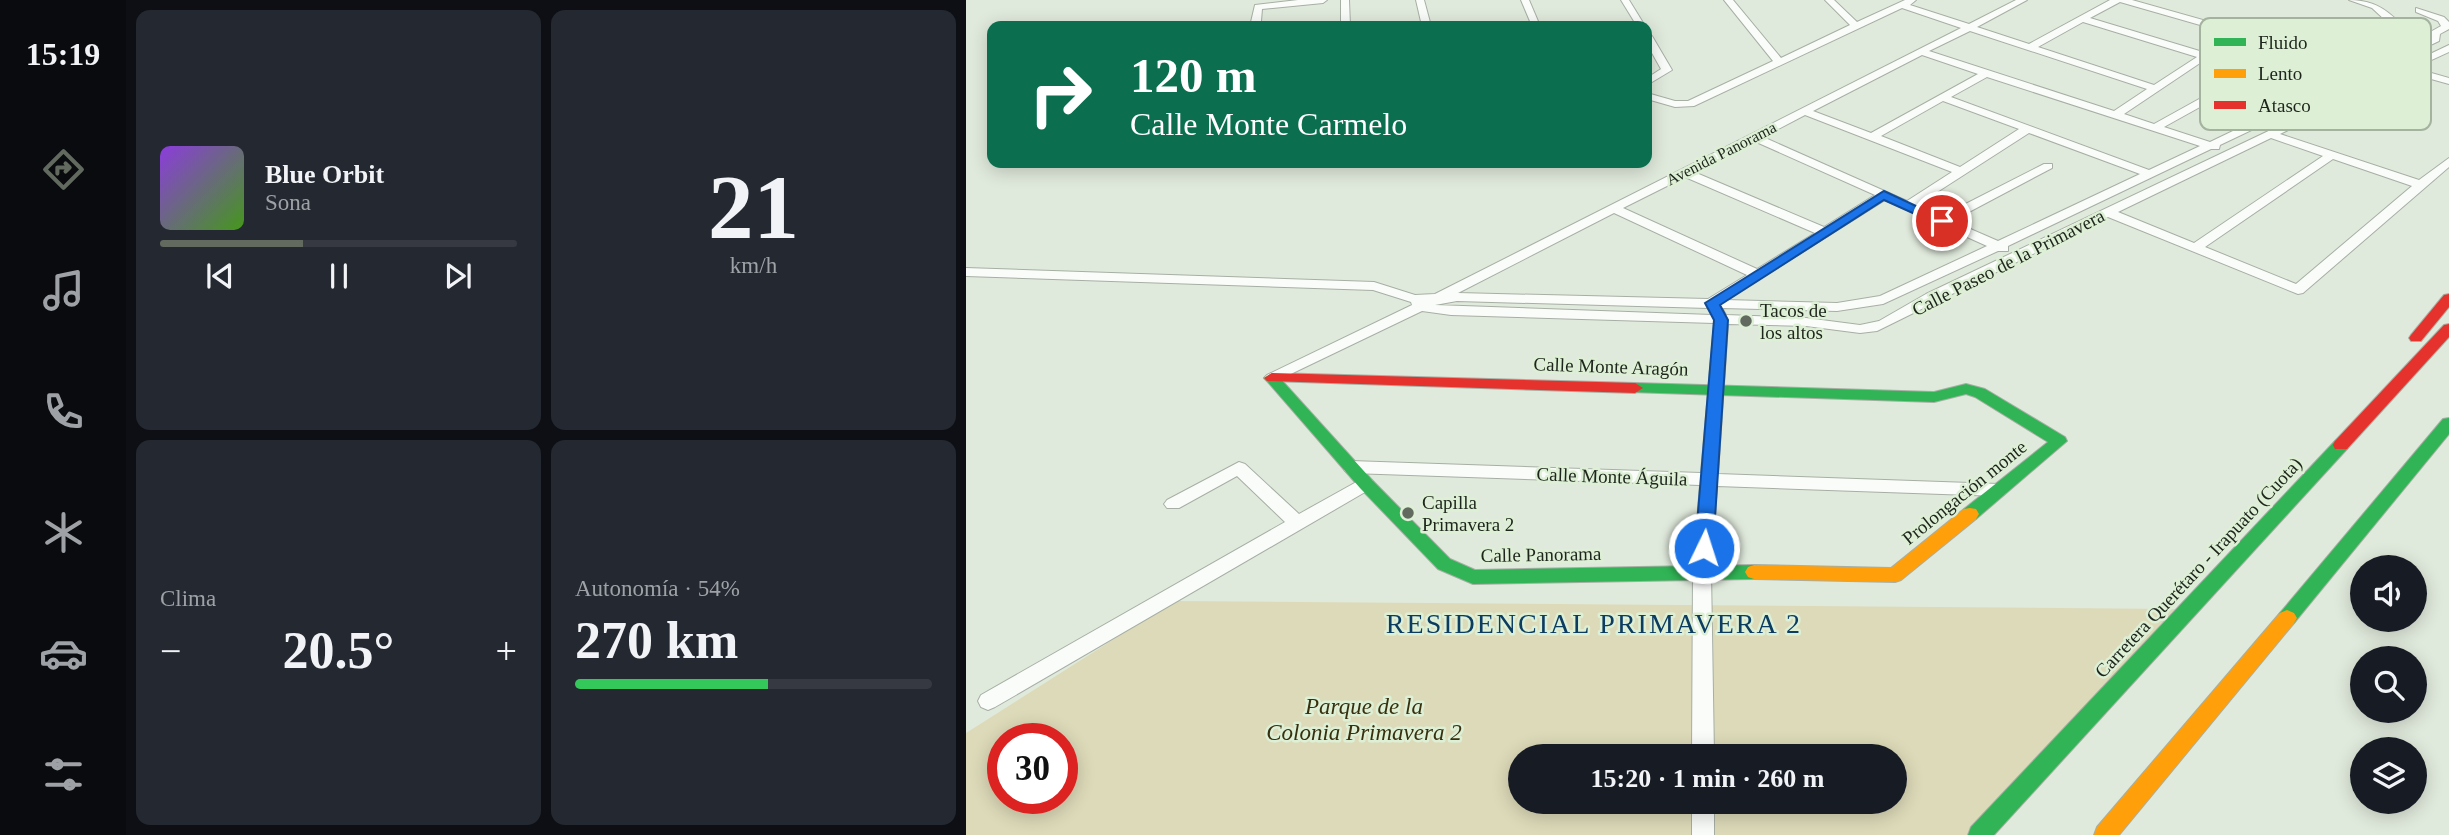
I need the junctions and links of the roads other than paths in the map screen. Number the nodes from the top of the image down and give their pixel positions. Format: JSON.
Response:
{"nodes":[{"id":1,"x":1323,"y":0,"type":"edge"},
{"id":2,"x":1345,"y":0,"type":"edge"},
{"id":3,"x":1420,"y":0,"type":"edge"},
{"id":4,"x":1525,"y":0,"type":"edge"},
{"id":5,"x":1625,"y":0,"type":"edge"},
{"id":6,"x":1728,"y":0,"type":"edge"},
{"id":7,"x":1829,"y":0,"type":"edge"},
{"id":8,"x":2023,"y":0,"type":"edge"},
{"id":9,"x":2119,"y":0,"type":"edge"},
{"id":10,"x":2168,"y":0,"type":"edge"},
{"id":11,"x":2353,"y":0,"type":"edge"},
{"id":12,"x":1907,"y":2,"type":"edge"},
{"id":13,"x":2153,"y":9,"type":"junction"},
{"id":14,"x":2419,"y":10,"type":"dead end"},
{"id":15,"x":2388,"y":18,"type":"edge"},
{"id":16,"x":2083,"y":19,"type":"junction"},
{"id":17,"x":1256,"y":21,"type":"edge"},
{"id":18,"x":1346,"y":21,"type":"edge"},
{"id":19,"x":1426,"y":21,"type":"edge"},
{"id":20,"x":1534,"y":21,"type":"edge"},
{"id":21,"x":1638,"y":21,"type":"edge"},
{"id":22,"x":2200,"y":22,"type":"edge"},
{"id":23,"x":1856,"y":26,"type":"junction"},
{"id":24,"x":2447,"y":26,"type":"edge"},
{"id":25,"x":1968,"y":28,"type":"junction"},
{"id":26,"x":2437,"y":39,"type":"junction"},
{"id":27,"x":2431,"y":42,"type":"edge"},
{"id":28,"x":1652,"y":44,"type":"edge"},
{"id":29,"x":2449,"y":46,"type":"edge"},
{"id":30,"x":2031,"y":47,"type":"junction"},
{"id":31,"x":1921,"y":52,"type":"junction"},
{"id":32,"x":2200,"y":54,"type":"edge"},
{"id":33,"x":2431,"y":55,"type":"edge"},
{"id":34,"x":2200,"y":59,"type":"edge"},
{"id":35,"x":1779,"y":62,"type":"junction"},
{"id":36,"x":1988,"y":72,"type":"junction"},
{"id":37,"x":2431,"y":76,"type":"edge"},
{"id":38,"x":1652,"y":79,"type":"edge"},
{"id":39,"x":2449,"y":81,"type":"edge"},
{"id":40,"x":2156,"y":89,"type":"junction"},
{"id":41,"x":1652,"y":97,"type":"edge"},
{"id":42,"x":1942,"y":97,"type":"junction"},
{"id":43,"x":2200,"y":103,"type":"edge"},
{"id":44,"x":1804,"y":111,"type":"junction"},
{"id":45,"x":2117,"y":114,"type":"junction"},
{"id":46,"x":2156,"y":127,"type":"junction"},
{"id":47,"x":2027,"y":129,"type":"junction"},
{"id":48,"x":2244,"y":130,"type":"edge"},
{"id":49,"x":2278,"y":130,"type":"edge"},
{"id":50,"x":2270,"y":134,"type":"junction"},
{"id":51,"x":1873,"y":136,"type":"junction"},
{"id":52,"x":1754,"y":137,"type":"junction"},
{"id":53,"x":2211,"y":146,"type":"junction"},
{"id":54,"x":2232,"y":152,"type":"junction"},
{"id":55,"x":2332,"y":155,"type":"junction"},
{"id":56,"x":2449,"y":161,"type":"edge"},
{"id":57,"x":2048,"y":166,"type":"dead end"},
{"id":58,"x":1961,"y":171,"type":"junction"},
{"id":59,"x":1684,"y":172,"type":"junction"},
{"id":60,"x":2150,"y":174,"type":"junction"},
{"id":61,"x":2421,"y":185,"type":"junction"},
{"id":62,"x":1884,"y":195,"type":"junction"},
{"id":63,"x":1908,"y":205,"type":"junction"},
{"id":64,"x":1613,"y":208,"type":"junction"},
{"id":65,"x":2108,"y":212,"type":"junction"},
{"id":66,"x":1942,"y":221,"type":"junction"},
{"id":67,"x":1824,"y":232,"type":"junction"},
{"id":68,"x":1998,"y":246,"type":"junction"},
{"id":69,"x":2195,"y":248,"type":"junction"},
{"id":70,"x":2018,"y":255,"type":"junction"},
{"id":71,"x":966,"y":272,"type":"edge"},
{"id":72,"x":1756,"y":274,"type":"junction"},
{"id":73,"x":1439,"y":298,"type":"junction"},
{"id":74,"x":2449,"y":298,"type":"edge"},
{"id":75,"x":1884,"y":300,"type":"junction"},
{"id":76,"x":1417,"y":303,"type":"junction"},
{"id":77,"x":1712,"y":303,"type":"junction"},
{"id":78,"x":1838,"y":307,"type":"junction"},
{"id":79,"x":1896,"y":319,"type":"junction"},
{"id":80,"x":1721,"y":320,"type":"junction"},
{"id":81,"x":2449,"y":328,"type":"edge"},
{"id":82,"x":1843,"y":329,"type":"junction"},
{"id":83,"x":1272,"y":378,"type":"junction"},
{"id":84,"x":1716,"y":390,"type":"junction"},
{"id":85,"x":2449,"y":423,"type":"edge"},
{"id":86,"x":2059,"y":441,"type":"joint"},
{"id":87,"x":2334,"y":452,"type":"junction"},
{"id":88,"x":1351,"y":467,"type":"junction"},
{"id":89,"x":1709,"y":480,"type":"junction"},
{"id":90,"x":1366,"y":484,"type":"junction"},
{"id":91,"x":1999,"y":490,"type":"junction"},
{"id":92,"x":1173,"y":504,"type":"dead end"},
{"id":93,"x":1297,"y":523,"type":"junction"},
{"id":94,"x":1702,"y":571,"type":"junction"},
{"id":95,"x":1895,"y":575,"type":"joint"},
{"id":96,"x":988,"y":701,"type":"dead end"},
{"id":97,"x":1703,"y":744,"type":"edge"},
{"id":98,"x":1703,"y":814,"type":"edge"},
{"id":99,"x":1703,"y":835,"type":"edge"},
{"id":100,"x":1979,"y":835,"type":"edge"},
{"id":101,"x":2105,"y":835,"type":"edge"}],
"edges":[{"from":1,"to":17,"type":"street"},
{"from":2,"to":18,"type":"street"},
{"from":3,"to":19,"type":"street"},
{"from":4,"to":20,"type":"street"},
{"from":5,"to":21,"type":"street"},
{"from":6,"to":35,"type":"street"},
{"from":7,"to":23,"type":"street"},
{"from":8,"to":25,"type":"street","name":"Avenida Panorama"},
{"from":9,"to":13,"type":"street"},
{"from":9,"to":16,"type":"street"},
{"from":10,"to":13,"type":"street"},
{"from":11,"to":15,"type":"street"},
{"from":12,"to":23,"type":"street"},
{"from":12,"to":25,"type":"street"},
{"from":13,"to":22,"type":"street"},
{"from":14,"to":24,"type":"street"},
{"from":16,"to":30,"type":"street"},
{"from":16,"to":32,"type":"street"},
{"from":23,"to":35,"type":"street"},
{"from":24,"to":26,"type":"street"},
{"from":25,"to":30,"type":"street"},
{"from":25,"to":31,"type":"street","name":"Avenida Panorama"},
{"from":26,"to":27,"type":"street","name":"Calle Paseo de la Primavera"},
{"from":26,"to":29,"type":"street"},
{"from":28,"to":38,"type":"street"},
{"from":29,"to":33,"type":"street","name":"Calle Paseo de la Primavera"},
{"from":30,"to":40,"type":"street"},
{"from":31,"to":36,"type":"street"},
{"from":31,"to":44,"type":"street","name":"Avenida Panorama"},
{"from":34,"to":40,"type":"street"},
{"from":35,"to":41,"type":"street"},
{"from":36,"to":42,"type":"street"},
{"from":36,"to":45,"type":"street"},
{"from":37,"to":39,"type":"street"},
{"from":40,"to":45,"type":"street"},
{"from":42,"to":47,"type":"street"},
{"from":42,"to":51,"type":"street"},
{"from":43,"to":46,"type":"street"},
{"from":44,"to":51,"type":"street"},
{"from":44,"to":52,"type":"street","name":"Avenida Panorama"},
{"from":45,"to":46,"type":"street"},
{"from":46,"to":53,"type":"street"},
{"from":47,"to":58,"type":"street"},
{"from":47,"to":60,"type":"street"},
{"from":48,"to":53,"type":"street","name":"Calle Paseo de la Primavera"},
{"from":49,"to":50,"type":"street","name":"Calle Paseo de la Primavera"},
{"from":50,"to":54,"type":"street","name":"Calle Paseo de la Primavera"},
{"from":50,"to":55,"type":"street"},
{"from":51,"to":58,"type":"street"},
{"from":52,"to":59,"type":"street","name":"Avenida Panorama"},
{"from":52,"to":62,"type":"street"},
{"from":53,"to":54,"type":"street"},
{"from":53,"to":60,"type":"street","name":"Calle Paseo de la Primavera"},
{"from":54,"to":65,"type":"street","name":"Calle Paseo de la Primavera"},
{"from":55,"to":61,"type":"street"},
{"from":55,"to":69,"type":"street"},
{"from":56,"to":61,"type":"street"},
{"from":57,"to":66,"type":"street"},
{"from":58,"to":63,"type":"street"},
{"from":59,"to":64,"type":"street","name":"Avenida Panorama"},
{"from":59,"to":67,"type":"street"},
{"from":60,"to":68,"type":"street","name":"Calle Paseo de la Primavera"},
{"from":61,"to":69,"type":"street"},
{"from":62,"to":63,"type":"street"},
{"from":62,"to":67,"type":"street"},
{"from":63,"to":66,"type":"street"},
{"from":64,"to":72,"type":"street"},
{"from":64,"to":73,"type":"street","name":"Avenida Panorama"},
{"from":65,"to":69,"type":"street"},
{"from":65,"to":70,"type":"street","name":"Calle Paseo de la Primavera"},
{"from":66,"to":68,"type":"street"},
{"from":67,"to":72,"type":"street"},
{"from":68,"to":70,"type":"street"},
{"from":68,"to":75,"type":"street","name":"Calle Paseo de la Primavera"},
{"from":70,"to":79,"type":"street","name":"Calle Paseo de la Primavera"},
{"from":71,"to":76,"type":"street","name":"Calle Paseo de la Primavera"},
{"from":72,"to":77,"type":"street"},
{"from":73,"to":76,"type":"street","name":"Avenida Panorama"},
{"from":73,"to":77,"type":"street","name":"Calle Paseo de la Primavera"},
{"from":74,"to":87,"type":"main road"},
{"from":75,"to":78,"type":"street","name":"Calle Paseo de la Primavera"},
{"from":75,"to":79,"type":"street"},
{"from":76,"to":80,"type":"street","name":"Calle Paseo de la Primavera"},
{"from":76,"to":83,"type":"street","name":"Avenida Panorama"},
{"from":77,"to":78,"type":"street","name":"Calle Paseo de la Primavera"},
{"from":77,"to":80,"type":"street"},
{"from":78,"to":82,"type":"street"},
{"from":79,"to":82,"type":"street","name":"Calle Paseo de la Primavera"},
{"from":80,"to":82,"type":"street","name":"Calle Paseo de la Primavera"},
{"from":80,"to":84,"type":"street"},
{"from":81,"to":87,"type":"main road","name":"Carretera Querétaro - Irapuato (Cuota)"},
{"from":83,"to":84,"type":"main road","name":"Calle Monte Aragón"},
{"from":83,"to":88,"type":"main road","name":"Calle Panorama"},
{"from":84,"to":86,"type":"main road","name":"Calle Monte Aragón"},
{"from":84,"to":89,"type":"street"},
{"from":85,"to":101,"type":"main road"},
{"from":86,"to":91,"type":"main road","name":"Prolongación monte"},
{"from":87,"to":100,"type":"main road","name":"Carretera Querétaro - Irapuato (Cuota)"},
{"from":88,"to":89,"type":"street","name":"Calle Monte Águila"},
{"from":88,"to":90,"type":"main road","name":"Calle Panorama"},
{"from":89,"to":91,"type":"street","name":"Calle Monte Águila"},
{"from":89,"to":94,"type":"street"},
{"from":90,"to":93,"type":"street"},
{"from":90,"to":94,"type":"main road","name":"Calle Panorama"},
{"from":91,"to":95,"type":"main road","name":"Prolongación monte"},
{"from":92,"to":93,"type":"street"},
{"from":93,"to":96,"type":"street"},
{"from":94,"to":95,"type":"main road","name":"Calle Panorama"},
{"from":94,"to":97,"type":"street"},
{"from":98,"to":99,"type":"street"}]}
